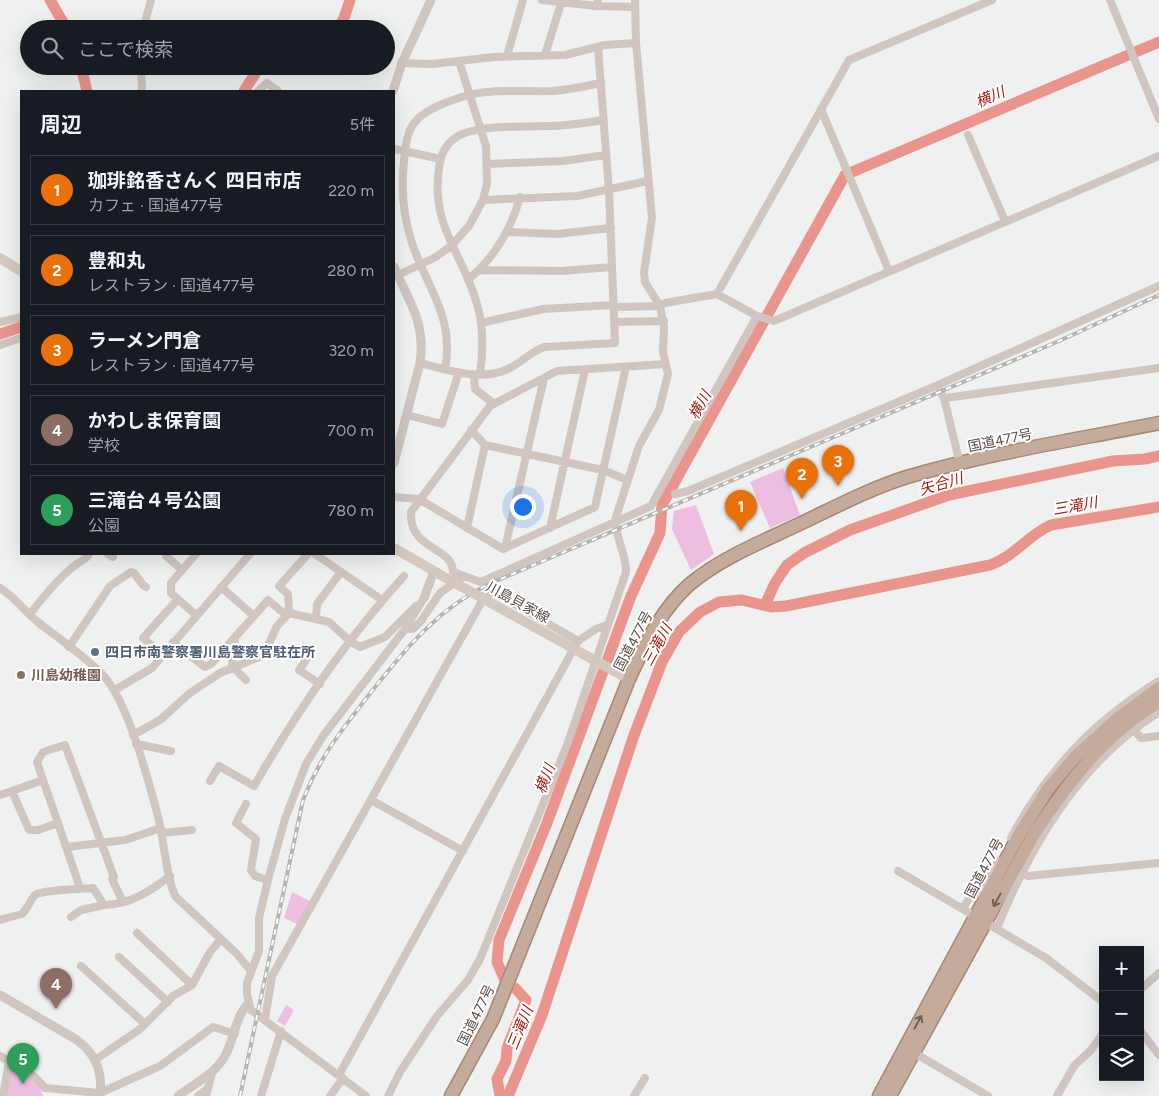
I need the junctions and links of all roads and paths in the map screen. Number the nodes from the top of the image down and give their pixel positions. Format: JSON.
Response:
{"nodes":[{"id":1,"x":150,"y":0,"type":"edge"},
{"id":2,"x":431,"y":0,"type":"edge"},
{"id":3,"x":523,"y":0,"type":"edge"},
{"id":4,"x":542,"y":0,"type":"edge"},
{"id":5,"x":992,"y":0,"type":"edge"},
{"id":6,"x":1110,"y":0,"type":"edge"},
{"id":7,"x":561,"y":1,"type":"edge"},
{"id":8,"x":597,"y":3,"type":"edge"},
{"id":9,"x":635,"y":4,"type":"edge"},
{"id":10,"x":146,"y":20,"type":"edge"},
{"id":11,"x":636,"y":42,"type":"junction"},
{"id":12,"x":598,"y":47,"type":"junction"},
{"id":13,"x":545,"y":55,"type":"junction"},
{"id":14,"x":506,"y":56,"type":"junction"},
{"id":15,"x":459,"y":61,"type":"junction"},
{"id":16,"x":402,"y":63,"type":"junction"},
{"id":17,"x":141,"y":75,"type":"edge"},
{"id":18,"x":601,"y":83,"type":"junction"},
{"id":19,"x":142,"y":90,"type":"edge"},
{"id":20,"x":259,"y":90,"type":"edge"},
{"id":21,"x":276,"y":90,"type":"edge"},
{"id":22,"x":393,"y":90,"type":"edge"},
{"id":23,"x":468,"y":95,"type":"junction"},
{"id":24,"x":821,"y":109,"type":"junction"},
{"id":25,"x":1159,"y":118,"type":"edge"},
{"id":26,"x":603,"y":120,"type":"junction"},
{"id":27,"x":482,"y":129,"type":"junction"},
{"id":28,"x":968,"y":135,"type":"dead end"},
{"id":29,"x":395,"y":149,"type":"edge"},
{"id":30,"x":405,"y":151,"type":"junction"},
{"id":31,"x":606,"y":155,"type":"junction"},
{"id":32,"x":1159,"y":156,"type":"edge"},
{"id":33,"x":440,"y":158,"type":"junction"},
{"id":34,"x":488,"y":164,"type":"junction"},
{"id":35,"x":648,"y":182,"type":"junction"},
{"id":36,"x":609,"y":191,"type":"junction"},
{"id":37,"x":520,"y":198,"type":"junction"},
{"id":38,"x":483,"y":200,"type":"junction"},
{"id":39,"x":1005,"y":221,"type":"junction"},
{"id":40,"x":611,"y":228,"type":"junction"},
{"id":41,"x":508,"y":232,"type":"junction"},
{"id":42,"x":451,"y":246,"type":"junction"},
{"id":43,"x":0,"y":258,"type":"edge"},
{"id":44,"x":421,"y":265,"type":"junction"},
{"id":45,"x":612,"y":267,"type":"junction"},
{"id":46,"x":20,"y":270,"type":"edge"},
{"id":47,"x":480,"y":270,"type":"junction"},
{"id":48,"x":889,"y":271,"type":"junction"},
{"id":49,"x":395,"y":273,"type":"edge"},
{"id":50,"x":468,"y":280,"type":"junction"},
{"id":51,"x":1159,"y":286,"type":"edge"},
{"id":52,"x":717,"y":294,"type":"junction"},
{"id":53,"x":613,"y":306,"type":"junction"},
{"id":54,"x":660,"y":306,"type":"junction"},
{"id":55,"x":757,"y":316,"type":"junction"},
{"id":56,"x":20,"y":317,"type":"edge"},
{"id":57,"x":664,"y":321,"type":"junction"},
{"id":58,"x":0,"y":322,"type":"edge"},
{"id":59,"x":615,"y":322,"type":"junction"},
{"id":60,"x":481,"y":323,"type":"junction"},
{"id":61,"x":20,"y":338,"type":"edge"},
{"id":62,"x":0,"y":344,"type":"edge"},
{"id":63,"x":420,"y":363,"type":"junction"},
{"id":64,"x":665,"y":364,"type":"junction"},
{"id":65,"x":626,"y":367,"type":"junction"},
{"id":66,"x":1159,"y":368,"type":"edge"},
{"id":67,"x":445,"y":369,"type":"junction"},
{"id":68,"x":585,"y":370,"type":"junction"},
{"id":69,"x":459,"y":372,"type":"junction"},
{"id":70,"x":477,"y":375,"type":"junction"},
{"id":71,"x":544,"y":378,"type":"junction"},
{"id":72,"x":494,"y":404,"type":"junction"},
{"id":73,"x":407,"y":415,"type":"junction"},
{"id":74,"x":1159,"y":423,"type":"edge"},
{"id":75,"x":471,"y":430,"type":"junction"},
{"id":76,"x":485,"y":445,"type":"junction"},
{"id":77,"x":526,"y":454,"type":"junction"},
{"id":78,"x":395,"y":459,"type":"edge"},
{"id":79,"x":565,"y":462,"type":"junction"},
{"id":80,"x":960,"y":464,"type":"junction"},
{"id":81,"x":603,"y":470,"type":"junction"},
{"id":82,"x":627,"y":480,"type":"junction"},
{"id":83,"x":675,"y":494,"type":"dead end"},
{"id":84,"x":395,"y":497,"type":"edge"},
{"id":85,"x":419,"y":499,"type":"junction"},
{"id":86,"x":614,"y":524,"type":"junction"},
{"id":87,"x":467,"y":528,"type":"junction"},
{"id":88,"x":550,"y":528,"type":"junction"},
{"id":89,"x":505,"y":548,"type":"junction"},
{"id":90,"x":395,"y":549,"type":"edge"},
{"id":91,"x":88,"y":555,"type":"edge"},
{"id":92,"x":166,"y":555,"type":"edge"},
{"id":93,"x":195,"y":555,"type":"edge"},
{"id":94,"x":249,"y":555,"type":"edge"},
{"id":95,"x":307,"y":555,"type":"edge"},
{"id":96,"x":316,"y":555,"type":"edge"},
{"id":97,"x":182,"y":570,"type":"junction"},
{"id":98,"x":341,"y":572,"type":"junction"},
{"id":99,"x":434,"y":572,"type":"junction"},
{"id":100,"x":404,"y":576,"type":"dead end"},
{"id":101,"x":464,"y":576,"type":"junction"},
{"id":102,"x":146,"y":587,"type":"dead end"},
{"id":103,"x":221,"y":587,"type":"junction"},
{"id":104,"x":0,"y":588,"type":"edge"},
{"id":105,"x":424,"y":598,"type":"junction"},
{"id":106,"x":178,"y":599,"type":"junction"},
{"id":107,"x":382,"y":600,"type":"junction"},
{"id":108,"x":31,"y":613,"type":"junction"},
{"id":109,"x":288,"y":614,"type":"junction"},
{"id":110,"x":196,"y":615,"type":"junction"},
{"id":111,"x":254,"y":616,"type":"junction"},
{"id":112,"x":316,"y":619,"type":"junction"},
{"id":113,"x":607,"y":625,"type":"junction"},
{"id":114,"x":405,"y":628,"type":"junction"},
{"id":115,"x":235,"y":638,"type":"junction"},
{"id":116,"x":578,"y":641,"type":"junction"},
{"id":117,"x":173,"y":642,"type":"junction"},
{"id":118,"x":351,"y":642,"type":"junction"},
{"id":119,"x":69,"y":647,"type":"junction"},
{"id":120,"x":162,"y":655,"type":"junction"},
{"id":121,"x":306,"y":660,"type":"dead end"},
{"id":122,"x":596,"y":661,"type":"junction"},
{"id":123,"x":232,"y":666,"type":"junction"},
{"id":124,"x":629,"y":679,"type":"junction"},
{"id":125,"x":246,"y":680,"type":"dead end"},
{"id":126,"x":1159,"y":681,"type":"edge"},
{"id":127,"x":320,"y":684,"type":"junction"},
{"id":128,"x":1159,"y":688,"type":"edge"},
{"id":129,"x":115,"y":690,"type":"junction"},
{"id":130,"x":1159,"y":702,"type":"edge"},
{"id":131,"x":1159,"y":712,"type":"edge"},
{"id":132,"x":1133,"y":730,"type":"junction"},
{"id":133,"x":133,"y":735,"type":"junction"},
{"id":134,"x":1159,"y":736,"type":"edge"},
{"id":135,"x":136,"y":744,"type":"junction"},
{"id":136,"x":171,"y":751,"type":"dead end"},
{"id":137,"x":43,"y":780,"type":"junction"},
{"id":138,"x":210,"y":781,"type":"dead end"},
{"id":139,"x":12,"y":790,"type":"junction"},
{"id":140,"x":0,"y":795,"type":"edge"},
{"id":141,"x":371,"y":800,"type":"junction"},
{"id":142,"x":246,"y":804,"type":"dead end"},
{"id":143,"x":58,"y":823,"type":"junction"},
{"id":144,"x":161,"y":830,"type":"junction"},
{"id":145,"x":192,"y":830,"type":"dead end"},
{"id":146,"x":100,"y":842,"type":"junction"},
{"id":147,"x":66,"y":847,"type":"junction"},
{"id":148,"x":464,"y":851,"type":"junction"},
{"id":149,"x":1159,"y":863,"type":"edge"},
{"id":150,"x":1018,"y":870,"type":"junction"},
{"id":151,"x":898,"y":871,"type":"dead end"},
{"id":152,"x":170,"y":876,"type":"junction"},
{"id":153,"x":268,"y":880,"type":"junction"},
{"id":154,"x":80,"y":888,"type":"junction"},
{"id":155,"x":123,"y":902,"type":"junction"},
{"id":156,"x":104,"y":905,"type":"junction"},
{"id":157,"x":963,"y":908,"type":"junction"},
{"id":158,"x":70,"y":918,"type":"dead end"},
{"id":159,"x":981,"y":918,"type":"junction"},
{"id":160,"x":0,"y":920,"type":"edge"},
{"id":161,"x":997,"y":928,"type":"junction"},
{"id":162,"x":137,"y":934,"type":"dead end"},
{"id":163,"x":221,"y":939,"type":"junction"},
{"id":164,"x":119,"y":957,"type":"dead end"},
{"id":165,"x":82,"y":966,"type":"dead end"},
{"id":166,"x":251,"y":971,"type":"junction"},
{"id":167,"x":1159,"y":972,"type":"edge"},
{"id":168,"x":192,"y":985,"type":"junction"},
{"id":169,"x":1144,"y":986,"type":"edge"},
{"id":170,"x":0,"y":995,"type":"edge"},
{"id":171,"x":1099,"y":999,"type":"edge"},
{"id":172,"x":168,"y":1002,"type":"junction"},
{"id":173,"x":248,"y":1004,"type":"junction"},
{"id":174,"x":265,"y":1019,"type":"junction"},
{"id":175,"x":144,"y":1024,"type":"junction"},
{"id":176,"x":281,"y":1031,"type":"junction"},
{"id":177,"x":235,"y":1034,"type":"junction"},
{"id":178,"x":1144,"y":1035,"type":"edge"},
{"id":179,"x":1101,"y":1036,"type":"edge"},
{"id":180,"x":909,"y":1050,"type":"junction"},
{"id":181,"x":1159,"y":1054,"type":"edge"},
{"id":182,"x":0,"y":1056,"type":"edge"},
{"id":183,"x":95,"y":1060,"type":"junction"},
{"id":184,"x":10,"y":1062,"type":"junction"},
{"id":185,"x":212,"y":1073,"type":"junction"},
{"id":186,"x":341,"y":1077,"type":"junction"},
{"id":187,"x":645,"y":1078,"type":"dead end"},
{"id":188,"x":45,"y":1088,"type":"junction"},
{"id":189,"x":208,"y":1088,"type":"junction"},
{"id":190,"x":100,"y":1094,"type":"edge"},
{"id":191,"x":2,"y":1096,"type":"edge"},
{"id":192,"x":48,"y":1096,"type":"edge"},
{"id":193,"x":178,"y":1096,"type":"edge"},
{"id":194,"x":198,"y":1096,"type":"edge"},
{"id":195,"x":206,"y":1096,"type":"edge"},
{"id":196,"x":261,"y":1096,"type":"edge"},
{"id":197,"x":330,"y":1096,"type":"edge"},
{"id":198,"x":366,"y":1096,"type":"edge"},
{"id":199,"x":388,"y":1096,"type":"edge"},
{"id":200,"x":451,"y":1096,"type":"edge"},
{"id":201,"x":634,"y":1096,"type":"edge"},
{"id":202,"x":879,"y":1096,"type":"edge"},
{"id":203,"x":890,"y":1096,"type":"edge"},
{"id":204,"x":988,"y":1096,"type":"edge"},
{"id":205,"x":1057,"y":1096,"type":"edge"}],
"edges":[{"from":1,"to":10,"type":"street"},
{"from":2,"to":16,"type":"street"},
{"from":3,"to":14,"type":"street"},
{"from":4,"to":7,"type":"street"},
{"from":5,"to":24,"type":"street"},
{"from":6,"to":25,"type":"street"},
{"from":7,"to":8,"type":"street"},
{"from":7,"to":13,"type":"street"},
{"from":8,"to":9,"type":"street"},
{"from":9,"to":11,"type":"street"},
{"from":11,"to":12,"type":"street"},
{"from":11,"to":35,"type":"street"},
{"from":12,"to":13,"type":"street"},
{"from":12,"to":18,"type":"street"},
{"from":13,"to":14,"type":"street"},
{"from":14,"to":15,"type":"street"},
{"from":15,"to":16,"type":"street"},
{"from":15,"to":23,"type":"street"},
{"from":16,"to":22,"type":"street"},
{"from":17,"to":19,"type":"street"},
{"from":18,"to":23,"type":"street"},
{"from":18,"to":26,"type":"street"},
{"from":20,"to":21,"type":"street"},
{"from":23,"to":27,"type":"street"},
{"from":23,"to":30,"type":"street"},
{"from":24,"to":48,"type":"street"},
{"from":24,"to":52,"type":"street"},
{"from":26,"to":27,"type":"street"},
{"from":26,"to":31,"type":"street"},
{"from":27,"to":33,"type":"street"},
{"from":27,"to":34,"type":"street"},
{"from":28,"to":39,"type":"street"},
{"from":29,"to":30,"type":"street"},
{"from":30,"to":33,"type":"street"},
{"from":30,"to":44,"type":"street"},
{"from":31,"to":34,"type":"street"},
{"from":31,"to":36,"type":"street"},
{"from":32,"to":39,"type":"street"},
{"from":33,"to":42,"type":"street"},
{"from":34,"to":38,"type":"street"},
{"from":35,"to":36,"type":"street"},
{"from":35,"to":54,"type":"street"},
{"from":36,"to":37,"type":"street"},
{"from":36,"to":40,"type":"street"},
{"from":37,"to":38,"type":"street"},
{"from":37,"to":41,"type":"street"},
{"from":38,"to":42,"type":"street"},
{"from":39,"to":48,"type":"street"},
{"from":40,"to":41,"type":"street"},
{"from":40,"to":45,"type":"street"},
{"from":41,"to":47,"type":"street"},
{"from":42,"to":44,"type":"street"},
{"from":42,"to":50,"type":"street"},
{"from":43,"to":46,"type":"main road"},
{"from":44,"to":49,"type":"street"},
{"from":44,"to":67,"type":"street"},
{"from":45,"to":47,"type":"street"},
{"from":45,"to":53,"type":"street"},
{"from":47,"to":50,"type":"street"},
{"from":48,"to":55,"type":"street"},
{"from":49,"to":63,"type":"street"},
{"from":50,"to":60,"type":"street"},
{"from":51,"to":83,"type":"street"},
{"from":52,"to":54,"type":"street"},
{"from":52,"to":55,"type":"street"},
{"from":53,"to":54,"type":"street"},
{"from":53,"to":59,"type":"street"},
{"from":53,"to":60,"type":"street"},
{"from":54,"to":57,"type":"street"},
{"from":55,"to":86,"type":"street"},
{"from":56,"to":58,"type":"street"},
{"from":57,"to":59,"type":"street"},
{"from":57,"to":64,"type":"street"},
{"from":59,"to":70,"type":"street"},
{"from":60,"to":70,"type":"street"},
{"from":61,"to":62,"type":"street"},
{"from":63,"to":67,"type":"street"},
{"from":63,"to":73,"type":"street"},
{"from":64,"to":65,"type":"street"},
{"from":64,"to":82,"type":"street"},
{"from":65,"to":68,"type":"street"},
{"from":65,"to":81,"type":"street"},
{"from":66,"to":80,"type":"street"},
{"from":67,"to":69,"type":"street"},
{"from":68,"to":71,"type":"street"},
{"from":68,"to":79,"type":"street"},
{"from":69,"to":70,"type":"street"},
{"from":69,"to":73,"type":"street"},
{"from":70,"to":72,"type":"street"},
{"from":71,"to":72,"type":"street"},
{"from":71,"to":77,"type":"street"},
{"from":72,"to":75,"type":"street"},
{"from":73,"to":78,"type":"street"},
{"from":74,"to":80,"type":"highway","name":"国道477号"},
{"from":75,"to":76,"type":"street"},
{"from":75,"to":85,"type":"street"},
{"from":76,"to":77,"type":"street"},
{"from":76,"to":87,"type":"street"},
{"from":77,"to":79,"type":"street"},
{"from":77,"to":89,"type":"street"},
{"from":79,"to":81,"type":"street"},
{"from":79,"to":88,"type":"street"},
{"from":80,"to":124,"type":"highway","name":"国道477号"},
{"from":81,"to":82,"type":"street"},
{"from":81,"to":88,"type":"street"},
{"from":82,"to":86,"type":"street"},
{"from":84,"to":85,"type":"street"},
{"from":85,"to":87,"type":"street"},
{"from":85,"to":101,"type":"street"},
{"from":86,"to":101,"type":"street"},
{"from":86,"to":113,"type":"street"},
{"from":87,"to":89,"type":"street"},
{"from":88,"to":89,"type":"street"},
{"from":90,"to":99,"type":"main road","name":"川島貝家線"},
{"from":91,"to":108,"type":"street"},
{"from":92,"to":97,"type":"street"},
{"from":93,"to":97,"type":"street"},
{"from":94,"to":103,"type":"street"},
{"from":95,"to":109,"type":"street"},
{"from":96,"to":98,"type":"street"},
{"from":97,"to":106,"type":"street"},
{"from":98,"to":107,"type":"street"},
{"from":98,"to":112,"type":"street"},
{"from":99,"to":105,"type":"street"},
{"from":99,"to":122,"type":"main road","name":"川島貝家線","bridge":true},
{"from":100,"to":107,"type":"street"},
{"from":101,"to":114,"type":"street"},
{"from":102,"to":119,"type":"street"},
{"from":103,"to":110,"type":"street"},
{"from":103,"to":111,"type":"street"},
{"from":104,"to":108,"type":"street"},
{"from":105,"to":114,"type":"street"},
{"from":105,"to":118,"type":"street"},
{"from":106,"to":110,"type":"street"},
{"from":106,"to":120,"type":"street"},
{"from":107,"to":118,"type":"street"},
{"from":108,"to":119,"type":"street"},
{"from":109,"to":111,"type":"street"},
{"from":109,"to":112,"type":"street"},
{"from":109,"to":123,"type":"street"},
{"from":110,"to":117,"type":"street"},
{"from":111,"to":115,"type":"street"},
{"from":112,"to":118,"type":"street"},
{"from":113,"to":116,"type":"street"},
{"from":113,"to":122,"type":"street"},
{"from":114,"to":153,"type":"street"},
{"from":115,"to":117,"type":"street"},
{"from":115,"to":123,"type":"street"},
{"from":116,"to":141,"type":"street"},
{"from":116,"to":148,"type":"street"},
{"from":117,"to":120,"type":"street"},
{"from":118,"to":127,"type":"street"},
{"from":119,"to":129,"type":"street"},
{"from":120,"to":129,"type":"street"},
{"from":121,"to":127,"type":"street"},
{"from":122,"to":124,"type":"main road","name":"川島貝家線"},
{"from":122,"to":199,"type":"street"},
{"from":123,"to":125,"type":"street"},
{"from":123,"to":133,"type":"street"},
{"from":124,"to":200,"type":"highway","name":"国道477号"},
{"from":126,"to":157,"type":"street"},
{"from":127,"to":138,"type":"street"},
{"from":128,"to":159,"type":"highway","name":"国道477号"},
{"from":129,"to":133,"type":"street"},
{"from":130,"to":150,"type":"highway","name":"国道477号"},
{"from":131,"to":132,"type":"street"},
{"from":132,"to":134,"type":"street"},
{"from":132,"to":150,"type":"street"},
{"from":133,"to":135,"type":"street"},
{"from":135,"to":136,"type":"street"},
{"from":135,"to":144,"type":"street"},
{"from":137,"to":139,"type":"street"},
{"from":137,"to":143,"type":"street"},
{"from":137,"to":146,"type":"street"},
{"from":139,"to":140,"type":"street"},
{"from":139,"to":143,"type":"street"},
{"from":141,"to":148,"type":"street"},
{"from":141,"to":174,"type":"street"},
{"from":142,"to":153,"type":"street"},
{"from":143,"to":147,"type":"street"},
{"from":144,"to":145,"type":"street"},
{"from":144,"to":146,"type":"street"},
{"from":144,"to":152,"type":"street"},
{"from":146,"to":147,"type":"street"},
{"from":146,"to":155,"type":"street"},
{"from":147,"to":154,"type":"street"},
{"from":148,"to":186,"type":"street"},
{"from":149,"to":150,"type":"street"},
{"from":150,"to":159,"type":"highway","name":"国道477号","one_way":true},
{"from":150,"to":161,"type":"street"},
{"from":151,"to":157,"type":"street"},
{"from":152,"to":155,"type":"street"},
{"from":152,"to":163,"type":"street"},
{"from":153,"to":166,"type":"street"},
{"from":154,"to":156,"type":"street"},
{"from":154,"to":160,"type":"street"},
{"from":155,"to":156,"type":"street"},
{"from":156,"to":158,"type":"street"},
{"from":157,"to":159,"type":"street"},
{"from":159,"to":161,"type":"street"},
{"from":159,"to":180,"type":"highway","name":"国道477号"},
{"from":161,"to":171,"type":"street"},
{"from":162,"to":168,"type":"street"},
{"from":163,"to":166,"type":"street"},
{"from":163,"to":168,"type":"street"},
{"from":164,"to":172,"type":"street"},
{"from":165,"to":175,"type":"street"},
{"from":166,"to":173,"type":"street"},
{"from":167,"to":169,"type":"street"},
{"from":168,"to":172,"type":"street"},
{"from":170,"to":183,"type":"street"},
{"from":172,"to":175,"type":"street"},
{"from":173,"to":174,"type":"street"},
{"from":173,"to":177,"type":"street"},
{"from":174,"to":176,"type":"street"},
{"from":175,"to":183,"type":"street"},
{"from":176,"to":186,"type":"street"},
{"from":176,"to":196,"type":"street"},
{"from":177,"to":185,"type":"street"},
{"from":177,"to":190,"type":"street"},
{"from":178,"to":181,"type":"street"},
{"from":179,"to":205,"type":"street"},
{"from":180,"to":202,"type":"highway","name":"国道477号"},
{"from":180,"to":203,"type":"highway","name":"国道477号"},
{"from":180,"to":204,"type":"street"},
{"from":182,"to":184,"type":"street"},
{"from":183,"to":190,"type":"street"},
{"from":184,"to":188,"type":"street"},
{"from":184,"to":191,"type":"street"},
{"from":185,"to":189,"type":"street"},
{"from":185,"to":193,"type":"street"},
{"from":186,"to":197,"type":"street"},
{"from":186,"to":198,"type":"street"},
{"from":187,"to":201,"type":"street"},
{"from":188,"to":190,"type":"street"},
{"from":188,"to":192,"type":"street"},
{"from":189,"to":194,"type":"street"},
{"from":189,"to":195,"type":"street"}]}
